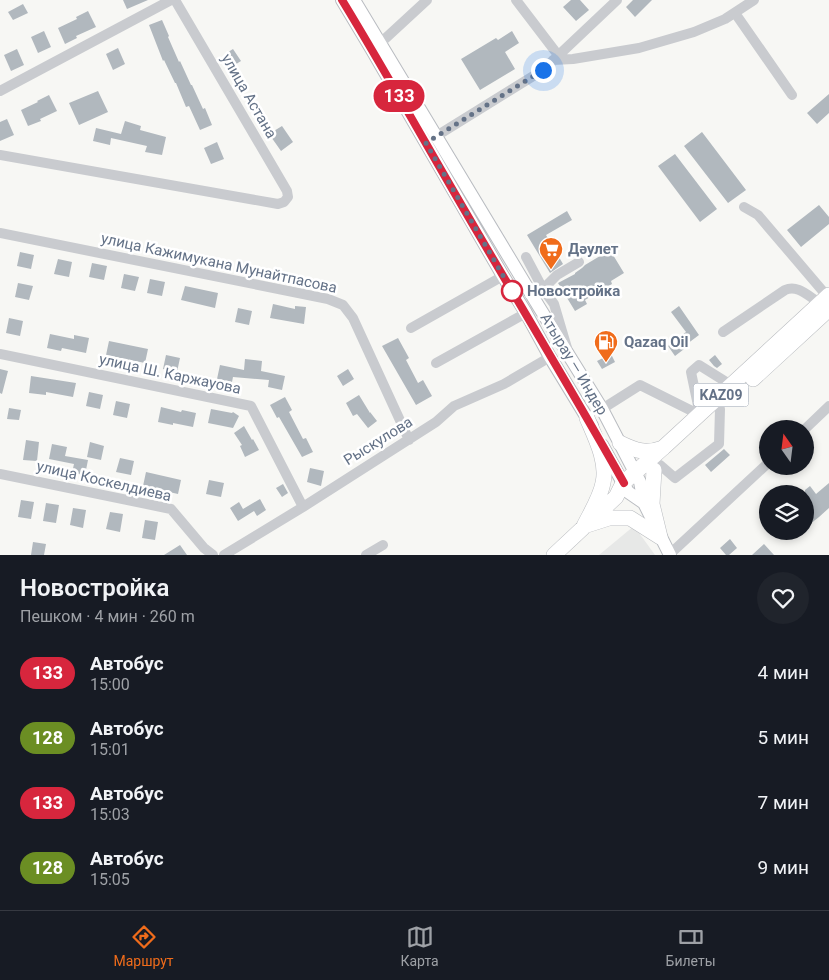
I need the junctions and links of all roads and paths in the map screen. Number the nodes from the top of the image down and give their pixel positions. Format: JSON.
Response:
{"nodes":[{"id":1,"x":171,"y":0,"type":"edge"},
{"id":2,"x":175,"y":0,"type":"edge"},
{"id":3,"x":342,"y":0,"type":"edge"},
{"id":4,"x":354,"y":0,"type":"edge"},
{"id":5,"x":427,"y":0,"type":"edge"},
{"id":6,"x":516,"y":0,"type":"edge"},
{"id":7,"x":617,"y":0,"type":"edge"},
{"id":8,"x":754,"y":0,"type":"edge"},
{"id":9,"x":734,"y":13,"type":"junction"},
{"id":10,"x":376,"y":46,"type":"junction"},
{"id":11,"x":556,"y":57,"type":"junction"},
{"id":12,"x":0,"y":91,"type":"edge"},
{"id":13,"x":792,"y":95,"type":"dead end"},
{"id":14,"x":437,"y":136,"type":"junction"},
{"id":15,"x":426,"y":143,"type":"junction"},
{"id":16,"x":0,"y":154,"type":"edge"},
{"id":17,"x":744,"y":206,"type":"dead end"},
{"id":18,"x":0,"y":233,"type":"edge"},
{"id":19,"x":526,"y":257,"type":"dead end"},
{"id":20,"x":579,"y":262,"type":"dead end"},
{"id":21,"x":503,"y":276,"type":"junction"},
{"id":22,"x":538,"y":292,"type":"junction"},
{"id":23,"x":826,"y":301,"type":"edge"},
{"id":24,"x":526,"y":313,"type":"junction"},
{"id":25,"x":411,"y":328,"type":"dead end"},
{"id":26,"x":723,"y":332,"type":"dead end"},
{"id":27,"x":0,"y":354,"type":"edge"},
{"id":28,"x":550,"y":356,"type":"junction"},
{"id":29,"x":436,"y":363,"type":"dead end"},
{"id":30,"x":732,"y":385,"type":"junction"},
{"id":31,"x":829,"y":406,"type":"edge"},
{"id":32,"x":602,"y":408,"type":"junction"},
{"id":33,"x":720,"y":408,"type":"junction"},
{"id":34,"x":700,"y":415,"type":"junction"},
{"id":35,"x":587,"y":418,"type":"junction"},
{"id":36,"x":814,"y":420,"type":"edge"},
{"id":37,"x":409,"y":440,"type":"junction"},
{"id":38,"x":620,"y":443,"type":"junction"},
{"id":39,"x":664,"y":447,"type":"junction"},
{"id":40,"x":657,"y":467,"type":"junction"},
{"id":41,"x":759,"y":471,"type":"edge"},
{"id":42,"x":0,"y":474,"type":"edge"},
{"id":43,"x":628,"y":485,"type":"junction"},
{"id":44,"x":303,"y":507,"type":"junction"},
{"id":45,"x":584,"y":526,"type":"junction"},
{"id":46,"x":660,"y":537,"type":"junction"},
{"id":47,"x":383,"y":545,"type":"dead end"},
{"id":48,"x":213,"y":555,"type":"edge"},
{"id":49,"x":224,"y":555,"type":"edge"},
{"id":50,"x":366,"y":555,"type":"edge"},
{"id":51,"x":554,"y":555,"type":"edge"},
{"id":52,"x":670,"y":555,"type":"edge"}],
"edges":[{"from":1,"to":12,"type":"street"},
{"from":2,"to":16,"type":"street","name":"улица Астана"},
{"from":3,"to":10,"type":"main road","name":"Атырау — Индер"},
{"from":4,"to":10,"type":"main road","name":"Атырау — Индер"},
{"from":5,"to":10,"type":"street"},
{"from":6,"to":11,"type":"street"},
{"from":7,"to":11,"type":"street"},
{"from":8,"to":9,"type":"street"},
{"from":9,"to":11,"type":"street"},
{"from":9,"to":13,"type":"street"},
{"from":10,"to":14,"type":"main road","name":"Атырау — Индер"},
{"from":10,"to":15,"type":"main road","name":"Атырау — Индер"},
{"from":11,"to":14,"type":"street"},
{"from":14,"to":15,"type":"street"},
{"from":14,"to":22,"type":"main road","name":"Атырау — Индер"},
{"from":15,"to":21,"type":"main road","name":"Атырау — Индер"},
{"from":17,"to":23,"type":"street"},
{"from":18,"to":37,"type":"street","name":"улица Кажимукана Мунайтпасова"},
{"from":19,"to":22,"type":"street"},
{"from":20,"to":22,"type":"street"},
{"from":21,"to":24,"type":"main road","name":"Атырау — Индер"},
{"from":21,"to":25,"type":"street"},
{"from":22,"to":32,"type":"main road","name":"Атырау — Индер"},
{"from":23,"to":26,"type":"street"},
{"from":23,"to":30,"type":"highway","number":"KAZ09"},
{"from":23,"to":33,"type":"highway","number":"KAZ09"},
{"from":24,"to":28,"type":"main road","name":"Атырау — Индер"},
{"from":24,"to":29,"type":"street"},
{"from":27,"to":44,"type":"street","name":"улица Ш. Каржауова"},
{"from":28,"to":35,"type":"main road","name":"Атырау — Индер"},
{"from":28,"to":37,"type":"street","name":"Рыскулова"},
{"from":30,"to":34,"type":"highway","number":"KAZ09"},
{"from":30,"to":34,"type":"street"},
{"from":31,"to":36,"type":"street"},
{"from":32,"to":34,"type":"street"},
{"from":32,"to":38,"type":"main road","name":"Атырау — Индер"},
{"from":33,"to":40,"type":"highway","number":"KAZ09"},
{"from":33,"to":40,"type":"street"},
{"from":34,"to":39,"type":"highway","number":"KAZ09"},
{"from":35,"to":43,"type":"main road","name":"Атырау — Индер"},
{"from":35,"to":45,"type":"highway"},
{"from":37,"to":44,"type":"street","name":"Рыскулова"},
{"from":38,"to":39,"type":"highway"},
{"from":38,"to":43,"type":"main road","name":"Атырау — Индер"},
{"from":39,"to":43,"type":"highway","number":"KAZ09"},
{"from":40,"to":43,"type":"highway","number":"KAZ09"},
{"from":40,"to":46,"type":"highway"},
{"from":41,"to":52,"type":"street"},
{"from":42,"to":48,"type":"street","name":"улица Коскелдиева"},
{"from":43,"to":45,"type":"highway","number":"KAZ09"},
{"from":43,"to":46,"type":"main road"},
{"from":44,"to":49,"type":"street","name":"Рыскулова"},
{"from":45,"to":46,"type":"highway"},
{"from":45,"to":51,"type":"highway","number":"KAZ09"},
{"from":46,"to":52,"type":"main road"},
{"from":47,"to":50,"type":"street"}]}
